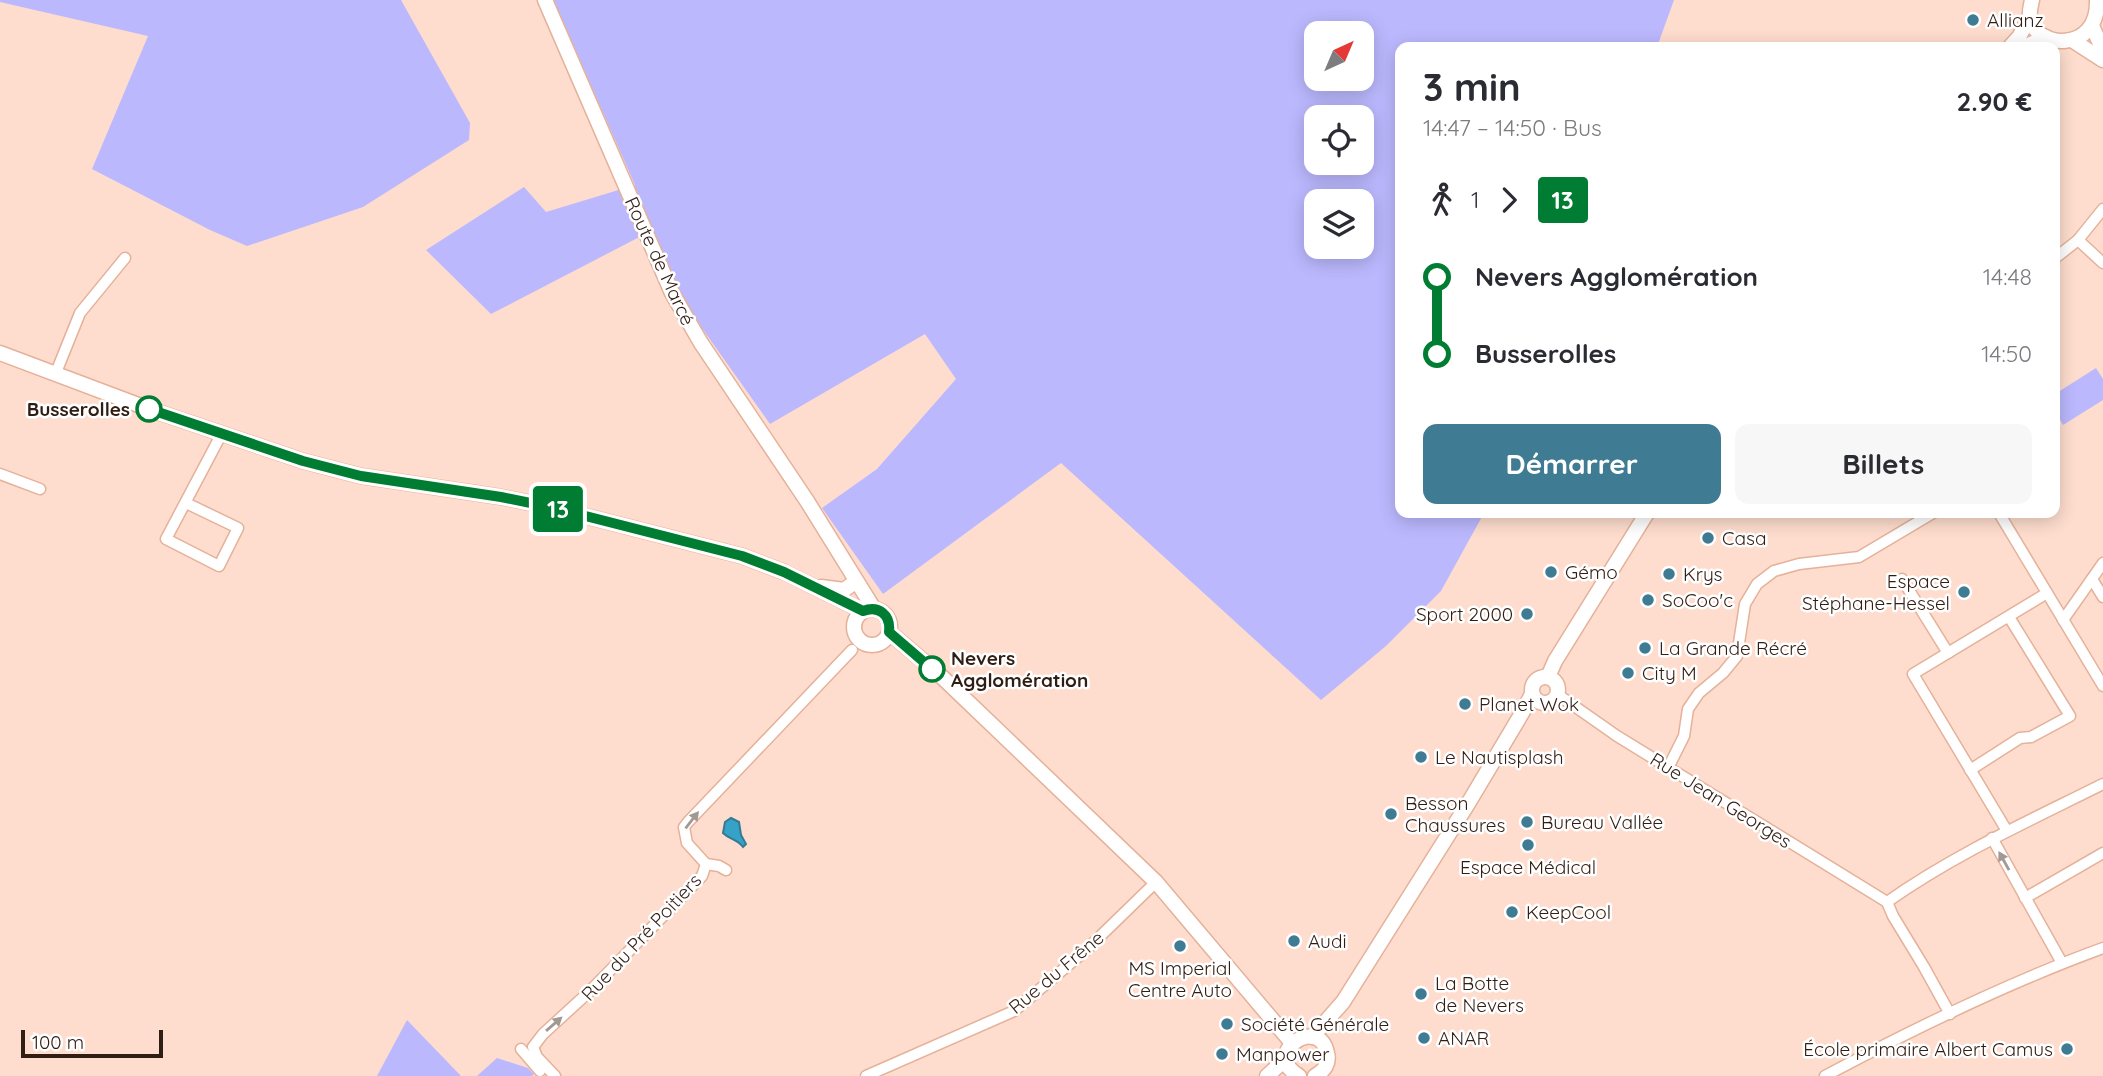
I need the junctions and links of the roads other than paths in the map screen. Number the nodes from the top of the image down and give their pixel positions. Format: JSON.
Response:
{"nodes":[{"id":1,"x":545,"y":0,"type":"edge"},
{"id":2,"x":2032,"y":0,"type":"edge"},
{"id":3,"x":2097,"y":0,"type":"edge"},
{"id":4,"x":2030,"y":17,"type":"junction"},
{"id":5,"x":2092,"y":26,"type":"junction"},
{"id":6,"x":2046,"y":37,"type":"junction"},
{"id":7,"x":2072,"y":40,"type":"junction"},
{"id":8,"x":2014,"y":42,"type":"edge"},
{"id":9,"x":2035,"y":42,"type":"edge"},
{"id":10,"x":2103,"y":50,"type":"edge"},
{"id":11,"x":2103,"y":60,"type":"edge"},
{"id":12,"x":2103,"y":209,"type":"edge"},
{"id":13,"x":2078,"y":240,"type":"junction"},
{"id":14,"x":2060,"y":255,"type":"edge"},
{"id":15,"x":125,"y":258,"type":"dead end"},
{"id":16,"x":2103,"y":263,"type":"edge"},
{"id":17,"x":0,"y":353,"type":"edge"},
{"id":18,"x":55,"y":374,"type":"junction"},
{"id":19,"x":222,"y":433,"type":"junction"},
{"id":20,"x":0,"y":474,"type":"edge"},
{"id":21,"x":40,"y":489,"type":"dead end"},
{"id":22,"x":186,"y":503,"type":"junction"},
{"id":23,"x":1644,"y":518,"type":"edge"},
{"id":24,"x":1925,"y":518,"type":"edge"},
{"id":25,"x":2002,"y":518,"type":"edge"},
{"id":26,"x":2103,"y":562,"type":"edge"},
{"id":27,"x":855,"y":578,"type":"junction"},
{"id":28,"x":1902,"y":579,"type":"dead end"},
{"id":29,"x":2092,"y":579,"type":"junction"},
{"id":30,"x":810,"y":585,"type":"junction"},
{"id":31,"x":2047,"y":593,"type":"junction"},
{"id":32,"x":2103,"y":597,"type":"edge"},
{"id":33,"x":864,"y":613,"type":"junction"},
{"id":34,"x":2009,"y":617,"type":"junction"},
{"id":35,"x":2063,"y":620,"type":"junction"},
{"id":36,"x":869,"y":641,"type":"junction"},
{"id":37,"x":1948,"y":653,"type":"junction"},
{"id":38,"x":1548,"y":677,"type":"junction"},
{"id":39,"x":2103,"y":686,"type":"edge"},
{"id":40,"x":1557,"y":694,"type":"junction"},
{"id":41,"x":1538,"y":698,"type":"junction"},
{"id":42,"x":1668,"y":768,"type":"junction"},
{"id":43,"x":1970,"y":770,"type":"junction"},
{"id":44,"x":2103,"y":784,"type":"edge"},
{"id":45,"x":2007,"y":831,"type":"junction"},
{"id":46,"x":1992,"y":838,"type":"junction"},
{"id":47,"x":2103,"y":853,"type":"edge"},
{"id":48,"x":706,"y":864,"type":"junction"},
{"id":49,"x":726,"y":870,"type":"dead end"},
{"id":50,"x":1156,"y":882,"type":"junction"},
{"id":51,"x":2025,"y":898,"type":"junction"},
{"id":52,"x":1887,"y":902,"type":"junction"},
{"id":53,"x":2103,"y":948,"type":"edge"},
{"id":54,"x":2062,"y":963,"type":"junction"},
{"id":55,"x":1343,"y":1002,"type":"junction"},
{"id":56,"x":1950,"y":1014,"type":"junction"},
{"id":57,"x":1312,"y":1037,"type":"junction"},
{"id":58,"x":1292,"y":1043,"type":"junction"},
{"id":59,"x":1325,"y":1046,"type":"junction"},
{"id":60,"x":527,"y":1048,"type":"junction"},
{"id":61,"x":1287,"y":1058,"type":"junction"},
{"id":62,"x":1329,"y":1070,"type":"edge"},
{"id":63,"x":1847,"y":1071,"type":"edge"},
{"id":64,"x":1297,"y":1075,"type":"edge"},
{"id":65,"x":545,"y":1076,"type":"edge"},
{"id":66,"x":555,"y":1076,"type":"edge"},
{"id":67,"x":866,"y":1076,"type":"edge"},
{"id":68,"x":1268,"y":1076,"type":"edge"},
{"id":69,"x":1315,"y":1076,"type":"edge"},
{"id":70,"x":1825,"y":1076,"type":"edge"}],
"edges":[{"from":1,"to":27,"type":"main road","name":"Route de Marcé"},
{"from":2,"to":4,"type":"main road"},
{"from":3,"to":5,"type":"main road"},
{"from":4,"to":6,"type":"main road"},
{"from":4,"to":8,"type":"main road"},
{"from":5,"to":7,"type":"main road"},
{"from":5,"to":10,"type":"main road"},
{"from":6,"to":7,"type":"main road"},
{"from":6,"to":9,"type":"main road"},
{"from":7,"to":11,"type":"main road"},
{"from":12,"to":13,"type":"street"},
{"from":13,"to":14,"type":"street"},
{"from":13,"to":16,"type":"street"},
{"from":15,"to":18,"type":"street"},
{"from":17,"to":18,"type":"main road"},
{"from":18,"to":19,"type":"main road"},
{"from":19,"to":22,"type":"street"},
{"from":19,"to":30,"type":"main road"},
{"from":20,"to":21,"type":"street"},
{"from":22,"to":22,"type":"street"},
{"from":23,"to":38,"type":"main road"},
{"from":24,"to":42,"type":"street"},
{"from":25,"to":31,"type":"street"},
{"from":26,"to":29,"type":"street"},
{"from":27,"to":30,"type":"main road"},
{"from":27,"to":33,"type":"main road","name":"Route de Marcé"},
{"from":28,"to":37,"type":"street"},
{"from":29,"to":32,"type":"street"},
{"from":29,"to":35,"type":"street"},
{"from":30,"to":33,"type":"main road"},
{"from":31,"to":34,"type":"street"},
{"from":31,"to":35,"type":"street"},
{"from":33,"to":36,"type":"main road"},
{"from":33,"to":36,"type":"main road","name":"Route de Marcé"},
{"from":34,"to":37,"type":"street"},
{"from":34,"to":43,"type":"street"},
{"from":35,"to":39,"type":"street"},
{"from":48,"to":36,"type":"street","name":"Rue du Pré Poitiers","one_way":true},
{"from":36,"to":50,"type":"main road"},
{"from":37,"to":43,"type":"street"},
{"from":38,"to":40,"type":"main road"},
{"from":38,"to":41,"type":"main road"},
{"from":40,"to":41,"type":"main road"},
{"from":40,"to":42,"type":"street","name":"Rue Jean Georges"},
{"from":41,"to":55,"type":"main road"},
{"from":42,"to":52,"type":"street","name":"Rue Jean Georges"},
{"from":43,"to":45,"type":"street"},
{"from":44,"to":45,"type":"street"},
{"from":45,"to":46,"type":"street"},
{"from":51,"to":46,"type":"street","one_way":true},
{"from":46,"to":52,"type":"street"},
{"from":47,"to":51,"type":"street"},
{"from":48,"to":49,"type":"street"},
{"from":60,"to":48,"type":"street","name":"Rue du Pré Poitiers","one_way":true},
{"from":50,"to":58,"type":"main road"},
{"from":50,"to":67,"type":"street","name":"Rue du Frêne"},
{"from":51,"to":54,"type":"street"},
{"from":52,"to":56,"type":"street"},
{"from":53,"to":54,"type":"street"},
{"from":54,"to":56,"type":"street"},
{"from":55,"to":57,"type":"main road"},
{"from":55,"to":59,"type":"main road"},
{"from":56,"to":63,"type":"street"},
{"from":57,"to":58,"type":"main road"},
{"from":57,"to":59,"type":"main road"},
{"from":58,"to":61,"type":"main road"},
{"from":59,"to":62,"type":"main road"},
{"from":60,"to":65,"type":"street"},
{"from":60,"to":66,"type":"street"},
{"from":61,"to":64,"type":"main road"},
{"from":61,"to":68,"type":"main road"},
{"from":62,"to":69,"type":"main road"},
{"from":63,"to":70,"type":"street"},
{"from":64,"to":68,"type":"main road"}]}
